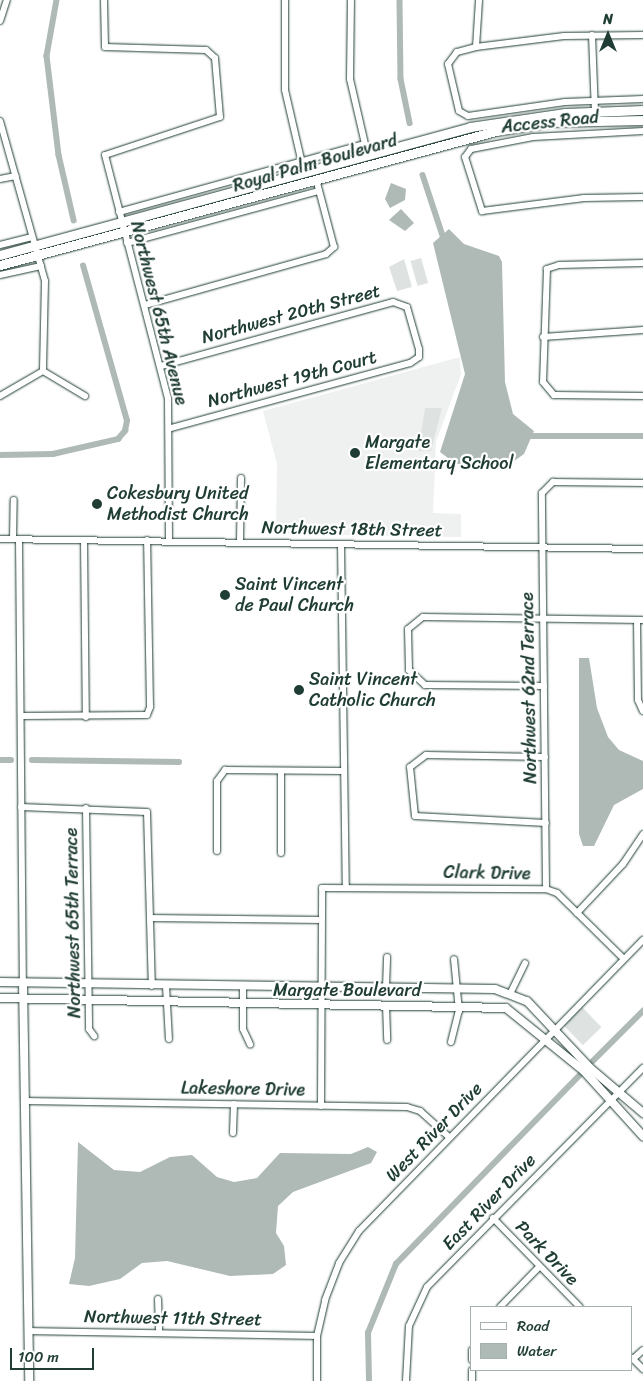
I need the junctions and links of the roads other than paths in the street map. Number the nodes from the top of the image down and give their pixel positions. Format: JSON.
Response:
{"nodes":[{"id":1,"x":7,"y":0,"type":"edge"},
{"id":2,"x":104,"y":0,"type":"edge"},
{"id":3,"x":284,"y":0,"type":"edge"},
{"id":4,"x":351,"y":0,"type":"edge"},
{"id":5,"x":479,"y":0,"type":"edge"},
{"id":6,"x":0,"y":21,"type":"edge"},
{"id":7,"x":592,"y":35,"type":"junction"},
{"id":8,"x":643,"y":35,"type":"edge"},
{"id":9,"x":476,"y":47,"type":"junction"},
{"id":10,"x":594,"y":100,"type":"junction"},
{"id":11,"x":643,"y":100,"type":"edge"},
{"id":12,"x":643,"y":110,"type":"edge"},
{"id":13,"x":595,"y":116,"type":"junction"},
{"id":14,"x":643,"y":120,"type":"edge"},
{"id":15,"x":0,"y":121,"type":"edge"},
{"id":16,"x":643,"y":131,"type":"edge"},
{"id":17,"x":301,"y":162,"type":"junction"},
{"id":18,"x":324,"y":167,"type":"junction"},
{"id":19,"x":304,"y":172,"type":"junction"},
{"id":20,"x":16,"y":176,"type":"junction"},
{"id":21,"x":0,"y":179,"type":"edge"},
{"id":22,"x":316,"y":179,"type":"junction"},
{"id":23,"x":291,"y":186,"type":"junction"},
{"id":24,"x":318,"y":191,"type":"junction"},
{"id":25,"x":643,"y":197,"type":"edge"},
{"id":26,"x":119,"y":212,"type":"junction"},
{"id":27,"x":123,"y":228,"type":"junction"},
{"id":28,"x":32,"y":237,"type":"junction"},
{"id":29,"x":127,"y":244,"type":"junction"},
{"id":30,"x":0,"y":245,"type":"edge"},
{"id":31,"x":36,"y":252,"type":"junction"},
{"id":32,"x":0,"y":255,"type":"edge"},
{"id":33,"x":643,"y":263,"type":"edge"},
{"id":34,"x":0,"y":265,"type":"edge"},
{"id":35,"x":41,"y":266,"type":"junction"},
{"id":36,"x":0,"y":275,"type":"edge"},
{"id":37,"x":145,"y":305,"type":"junction"},
{"id":38,"x":643,"y":330,"type":"edge"},
{"id":39,"x":543,"y":337,"type":"junction"},
{"id":40,"x":419,"y":357,"type":"joint"},
{"id":41,"x":161,"y":366,"type":"junction"},
{"id":42,"x":43,"y":371,"type":"junction"},
{"id":43,"x":0,"y":396,"type":"edge"},
{"id":44,"x":85,"y":396,"type":"dead end"},
{"id":45,"x":643,"y":396,"type":"edge"},
{"id":46,"x":171,"y":428,"type":"junction"},
{"id":47,"x":240,"y":478,"type":"dead end"},
{"id":48,"x":643,"y":483,"type":"edge"},
{"id":49,"x":14,"y":500,"type":"dead end"},
{"id":50,"x":0,"y":539,"type":"edge"},
{"id":51,"x":16,"y":539,"type":"junction"},
{"id":52,"x":84,"y":540,"type":"junction"},
{"id":53,"x":147,"y":540,"type":"junction"},
{"id":54,"x":169,"y":540,"type":"junction"},
{"id":55,"x":240,"y":542,"type":"junction"},
{"id":56,"x":341,"y":544,"type":"junction"},
{"id":57,"x":542,"y":548,"type":"junction"},
{"id":58,"x":643,"y":549,"type":"edge"},
{"id":59,"x":543,"y":616,"type":"junction"},
{"id":60,"x":640,"y":620,"type":"edge"},
{"id":61,"x":544,"y":686,"type":"junction"},
{"id":62,"x":643,"y":711,"type":"edge"},
{"id":63,"x":21,"y":716,"type":"junction"},
{"id":64,"x":86,"y":717,"type":"junction"},
{"id":65,"x":545,"y":757,"type":"junction"},
{"id":66,"x":344,"y":771,"type":"junction"},
{"id":67,"x":281,"y":772,"type":"junction"},
{"id":68,"x":21,"y":807,"type":"junction"},
{"id":69,"x":86,"y":808,"type":"junction"},
{"id":70,"x":546,"y":823,"type":"junction"},
{"id":71,"x":643,"y":834,"type":"edge"},
{"id":72,"x":217,"y":851,"type":"dead end"},
{"id":73,"x":281,"y":853,"type":"dead end"},
{"id":74,"x":346,"y":886,"type":"junction"},
{"id":75,"x":546,"y":890,"type":"junction"},
{"id":76,"x":578,"y":912,"type":"junction"},
{"id":77,"x":152,"y":918,"type":"junction"},
{"id":78,"x":319,"y":920,"type":"junction"},
{"id":79,"x":643,"y":940,"type":"edge"},
{"id":80,"x":387,"y":957,"type":"dead end"},
{"id":81,"x":454,"y":959,"type":"dead end"},
{"id":82,"x":624,"y":959,"type":"junction"},
{"id":83,"x":526,"y":963,"type":"dead end"},
{"id":84,"x":0,"y":982,"type":"edge"},
{"id":85,"x":23,"y":983,"type":"junction"},
{"id":86,"x":89,"y":984,"type":"junction"},
{"id":87,"x":152,"y":986,"type":"junction"},
{"id":88,"x":166,"y":986,"type":"junction"},
{"id":89,"x":319,"y":986,"type":"junction"},
{"id":90,"x":243,"y":988,"type":"junction"},
{"id":91,"x":386,"y":988,"type":"junction"},
{"id":92,"x":455,"y":988,"type":"junction"},
{"id":93,"x":511,"y":992,"type":"junction"},
{"id":94,"x":0,"y":998,"type":"edge"},
{"id":95,"x":23,"y":998,"type":"junction"},
{"id":96,"x":89,"y":1000,"type":"junction"},
{"id":97,"x":167,"y":1002,"type":"junction"},
{"id":98,"x":244,"y":1004,"type":"junction"},
{"id":99,"x":320,"y":1004,"type":"junction"},
{"id":100,"x":386,"y":1005,"type":"junction"},
{"id":101,"x":458,"y":1006,"type":"junction"},
{"id":102,"x":556,"y":1029,"type":"junction"},
{"id":103,"x":94,"y":1036,"type":"dead end"},
{"id":104,"x":547,"y":1038,"type":"junction"},
{"id":105,"x":169,"y":1039,"type":"dead end"},
{"id":106,"x":387,"y":1040,"type":"dead end"},
{"id":107,"x":452,"y":1042,"type":"dead end"},
{"id":108,"x":250,"y":1044,"type":"dead end"},
{"id":109,"x":643,"y":1068,"type":"edge"},
{"id":110,"x":619,"y":1092,"type":"junction"},
{"id":111,"x":610,"y":1100,"type":"junction"},
{"id":112,"x":25,"y":1101,"type":"junction"},
{"id":113,"x":234,"y":1104,"type":"junction"},
{"id":114,"x":321,"y":1106,"type":"junction"},
{"id":115,"x":643,"y":1113,"type":"edge"},
{"id":116,"x":233,"y":1133,"type":"dead end"},
{"id":117,"x":643,"y":1136,"type":"edge"},
{"id":118,"x":449,"y":1137,"type":"junction"},
{"id":119,"x":493,"y":1218,"type":"junction"},
{"id":120,"x":539,"y":1267,"type":"junction"},
{"id":121,"x":158,"y":1299,"type":"dead end"},
{"id":122,"x":501,"y":1306,"type":"edge"},
{"id":123,"x":579,"y":1306,"type":"edge"},
{"id":124,"x":28,"y":1331,"type":"junction"},
{"id":125,"x":159,"y":1333,"type":"junction"},
{"id":126,"x":317,"y":1336,"type":"junction"},
{"id":127,"x":643,"y":1350,"type":"edge"},
{"id":128,"x":633,"y":1358,"type":"edge"},
{"id":129,"x":643,"y":1369,"type":"edge"},
{"id":130,"x":28,"y":1381,"type":"edge"},
{"id":131,"x":316,"y":1381,"type":"edge"},
{"id":132,"x":406,"y":1381,"type":"edge"}],
"edges":[{"from":1,"to":6,"type":"street"},
{"from":2,"to":26,"type":"street","name":"Northwest 65th Avenue"},
{"from":3,"to":17,"type":"street"},
{"from":4,"to":17,"type":"street"},
{"from":5,"to":9,"type":"street"},
{"from":7,"to":8,"type":"street"},
{"from":7,"to":9,"type":"street"},
{"from":7,"to":10,"type":"street"},
{"from":9,"to":10,"type":"street","name":"Access Road"},
{"from":10,"to":11,"type":"street","name":"Access Road"},
{"from":10,"to":13,"type":"street"},
{"from":12,"to":13,"type":"main road","name":"Royal Palm Boulevard"},
{"from":13,"to":14,"type":"main road","name":"Royal Palm Boulevard"},
{"from":13,"to":18,"type":"main road","name":"Royal Palm Boulevard"},
{"from":13,"to":22,"type":"main road","name":"Royal Palm Boulevard"},
{"from":15,"to":20,"type":"street"},
{"from":16,"to":25,"type":"street","name":"Access Road"},
{"from":17,"to":19,"type":"street"},
{"from":17,"to":26,"type":"street"},
{"from":18,"to":19,"type":"main road","name":"Royal Palm Boulevard"},
{"from":18,"to":22,"type":"main road"},
{"from":19,"to":23,"type":"main road"},
{"from":19,"to":27,"type":"main road","name":"Royal Palm Boulevard"},
{"from":20,"to":21,"type":"street"},
{"from":20,"to":28,"type":"street"},
{"from":22,"to":23,"type":"main road","name":"Royal Palm Boulevard"},
{"from":22,"to":24,"type":"street"},
{"from":23,"to":27,"type":"main road","name":"Royal Palm Boulevard"},
{"from":24,"to":29,"type":"street"},
{"from":24,"to":37,"type":"street"},
{"from":26,"to":27,"type":"street","name":"Northwest 65th Avenue"},
{"from":27,"to":29,"type":"street","name":"Northwest 65th Avenue"},
{"from":27,"to":31,"type":"main road","name":"Royal Palm Boulevard"},
{"from":28,"to":30,"type":"street"},
{"from":28,"to":31,"type":"street"},
{"from":29,"to":37,"type":"street","name":"Northwest 65th Avenue"},
{"from":31,"to":32,"type":"main road","name":"Royal Palm Boulevard"},
{"from":31,"to":34,"type":"main road","name":"Royal Palm Boulevard"},
{"from":31,"to":35,"type":"street"},
{"from":33,"to":39,"type":"street"},
{"from":35,"to":36,"type":"street"},
{"from":35,"to":42,"type":"street"},
{"from":37,"to":41,"type":"street","name":"Northwest 65th Avenue"},
{"from":38,"to":39,"type":"street"},
{"from":39,"to":45,"type":"street"},
{"from":40,"to":41,"type":"street","name":"Northwest 20th Street"},
{"from":40,"to":46,"type":"street","name":"Northwest 19th Court"},
{"from":41,"to":46,"type":"street","name":"Northwest 65th Avenue"},
{"from":42,"to":43,"type":"street"},
{"from":42,"to":44,"type":"street"},
{"from":46,"to":54,"type":"street","name":"Northwest 65th Avenue"},
{"from":47,"to":55,"type":"street"},
{"from":48,"to":57,"type":"street","name":"Northwest 62nd Terrace"},
{"from":49,"to":51,"type":"street"},
{"from":50,"to":51,"type":"street","name":"Northwest 18th Street"},
{"from":51,"to":52,"type":"street","name":"Northwest 18th Street"},
{"from":51,"to":63,"type":"street"},
{"from":52,"to":53,"type":"street","name":"Northwest 18th Street"},
{"from":52,"to":64,"type":"street"},
{"from":53,"to":54,"type":"street","name":"Northwest 18th Street"},
{"from":53,"to":64,"type":"street"},
{"from":54,"to":55,"type":"street","name":"Northwest 18th Street"},
{"from":55,"to":56,"type":"street","name":"Northwest 18th Street"},
{"from":56,"to":57,"type":"street","name":"Northwest 18th Street"},
{"from":56,"to":66,"type":"street"},
{"from":57,"to":58,"type":"street","name":"Northwest 18th Street"},
{"from":57,"to":59,"type":"street","name":"Northwest 62nd Terrace"},
{"from":59,"to":60,"type":"street"},
{"from":59,"to":61,"type":"street","name":"Northwest 62nd Terrace"},
{"from":59,"to":61,"type":"street"},
{"from":60,"to":62,"type":"street"},
{"from":61,"to":65,"type":"street","name":"Northwest 62nd Terrace"},
{"from":63,"to":64,"type":"street"},
{"from":63,"to":68,"type":"street"},
{"from":65,"to":70,"type":"street","name":"Northwest 62nd Terrace"},
{"from":65,"to":70,"type":"street"},
{"from":66,"to":67,"type":"street"},
{"from":66,"to":74,"type":"street"},
{"from":67,"to":72,"type":"street"},
{"from":67,"to":73,"type":"street"},
{"from":68,"to":69,"type":"street"},
{"from":68,"to":85,"type":"street"},
{"from":69,"to":77,"type":"street"},
{"from":69,"to":86,"type":"street","name":"Northwest 65th Terrace"},
{"from":70,"to":75,"type":"street","name":"Northwest 62nd Terrace"},
{"from":71,"to":76,"type":"street"},
{"from":74,"to":75,"type":"street","name":"Clark Drive"},
{"from":74,"to":78,"type":"street","name":"Clark Drive"},
{"from":75,"to":76,"type":"street","name":"Clark Drive"},
{"from":76,"to":82,"type":"street","name":"Clark Drive"},
{"from":77,"to":78,"type":"street"},
{"from":77,"to":87,"type":"street"},
{"from":78,"to":89,"type":"street"},
{"from":79,"to":82,"type":"street","name":"West River Drive"},
{"from":80,"to":91,"type":"street"},
{"from":81,"to":92,"type":"street"},
{"from":82,"to":102,"type":"street","name":"West River Drive"},
{"from":83,"to":93,"type":"street"},
{"from":84,"to":85,"type":"street","name":"Margate Boulevard"},
{"from":85,"to":86,"type":"street","name":"Margate Boulevard"},
{"from":85,"to":95,"type":"street"},
{"from":86,"to":87,"type":"street","name":"Margate Boulevard"},
{"from":86,"to":96,"type":"street","name":"Northwest 65th Terrace"},
{"from":87,"to":88,"type":"street","name":"Margate Boulevard"},
{"from":88,"to":90,"type":"street","name":"Margate Boulevard"},
{"from":88,"to":97,"type":"street"},
{"from":89,"to":90,"type":"street","name":"Margate Boulevard"},
{"from":89,"to":91,"type":"street","name":"Margate Boulevard"},
{"from":89,"to":99,"type":"street"},
{"from":90,"to":98,"type":"street"},
{"from":91,"to":92,"type":"street","name":"Margate Boulevard"},
{"from":92,"to":93,"type":"street","name":"Margate Boulevard"},
{"from":92,"to":101,"type":"street"},
{"from":93,"to":102,"type":"street","name":"Margate Boulevard"},
{"from":94,"to":95,"type":"street","name":"Margate Boulevard"},
{"from":95,"to":96,"type":"street","name":"Margate Boulevard"},
{"from":95,"to":112,"type":"street"},
{"from":96,"to":97,"type":"street","name":"Margate Boulevard"},
{"from":96,"to":103,"type":"street","name":"Northwest 65th Terrace"},
{"from":97,"to":98,"type":"street","name":"Margate Boulevard"},
{"from":97,"to":105,"type":"street"},
{"from":98,"to":99,"type":"street","name":"Margate Boulevard"},
{"from":98,"to":108,"type":"street"},
{"from":99,"to":100,"type":"street","name":"Margate Boulevard"},
{"from":99,"to":114,"type":"street"},
{"from":100,"to":101,"type":"street","name":"Margate Boulevard"},
{"from":100,"to":106,"type":"street"},
{"from":101,"to":104,"type":"street","name":"Margate Boulevard"},
{"from":101,"to":107,"type":"street"},
{"from":102,"to":104,"type":"street","name":"West River Drive"},
{"from":102,"to":110,"type":"street","name":"Margate Boulevard"},
{"from":104,"to":111,"type":"street","name":"Margate Boulevard"},
{"from":104,"to":118,"type":"street","name":"West River Drive"},
{"from":109,"to":110,"type":"street","name":"East River Drive"},
{"from":110,"to":111,"type":"street","name":"East River Drive"},
{"from":110,"to":115,"type":"street","name":"Margate Boulevard"},
{"from":111,"to":117,"type":"street","name":"Margate Boulevard"},
{"from":111,"to":119,"type":"street","name":"East River Drive"},
{"from":112,"to":113,"type":"street","name":"Lakeshore Drive"},
{"from":112,"to":124,"type":"street"},
{"from":113,"to":114,"type":"street","name":"Lakeshore Drive"},
{"from":113,"to":116,"type":"street"},
{"from":114,"to":118,"type":"street","name":"Lakeshore Drive"},
{"from":118,"to":126,"type":"street","name":"West River Drive"},
{"from":119,"to":120,"type":"street","name":"Park Drive"},
{"from":119,"to":132,"type":"street","name":"East River Drive"},
{"from":120,"to":122,"type":"street"},
{"from":120,"to":123,"type":"street","name":"Park Drive"},
{"from":121,"to":125,"type":"street"},
{"from":124,"to":125,"type":"street","name":"Northwest 11th Street"},
{"from":124,"to":130,"type":"street"},
{"from":125,"to":126,"type":"street","name":"Northwest 11th Street"},
{"from":126,"to":131,"type":"street","name":"West River Drive"},
{"from":127,"to":128,"type":"street"},
{"from":128,"to":129,"type":"street"}]}
